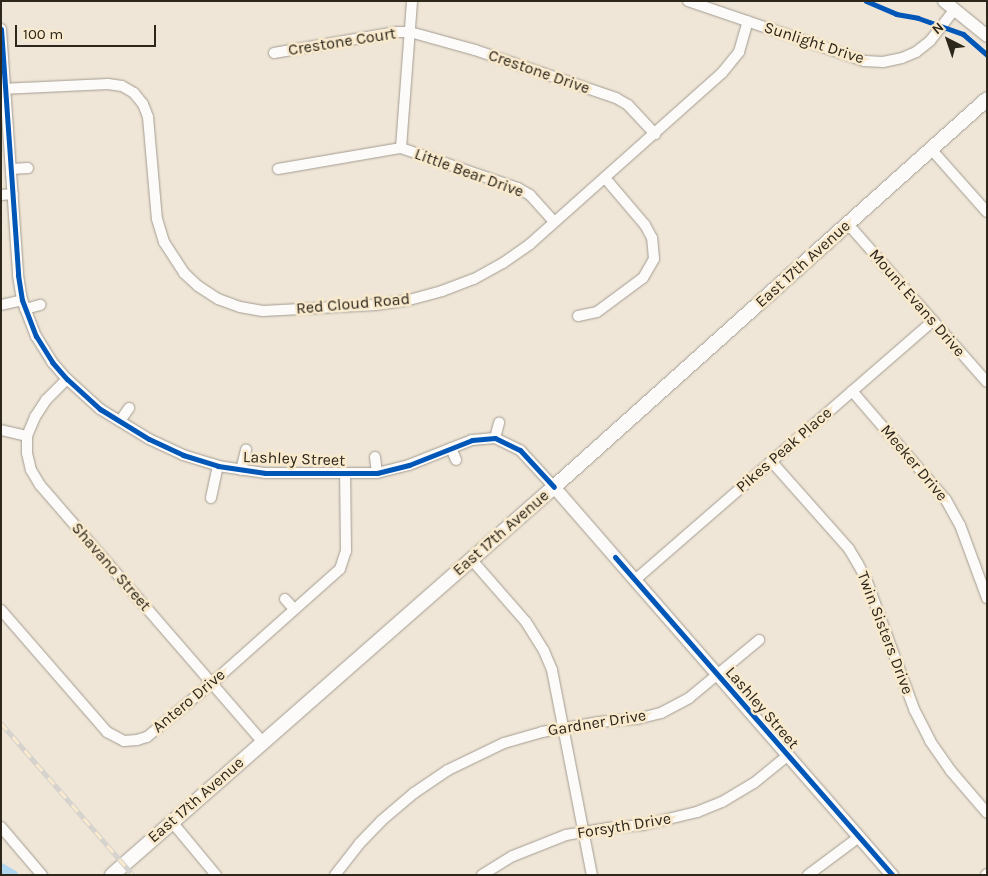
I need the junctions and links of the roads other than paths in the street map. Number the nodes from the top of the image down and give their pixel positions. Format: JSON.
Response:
{"nodes":[{"id":1,"x":412,"y":1,"type":"edge"},
{"id":2,"x":688,"y":1,"type":"edge"},
{"id":3,"x":944,"y":1,"type":"edge"},
{"id":4,"x":954,"y":10,"type":"junction"},
{"id":5,"x":748,"y":21,"type":"junction"},
{"id":6,"x":1,"y":29,"type":"edge"},
{"id":7,"x":410,"y":32,"type":"junction"},
{"id":8,"x":987,"y":36,"type":"edge"},
{"id":9,"x":274,"y":53,"type":"dead end"},
{"id":10,"x":4,"y":89,"type":"edge"},
{"id":11,"x":987,"y":99,"type":"edge"},
{"id":12,"x":655,"y":134,"type":"junction"},
{"id":13,"x":401,"y":148,"type":"junction"},
{"id":14,"x":931,"y":149,"type":"junction"},
{"id":15,"x":28,"y":168,"type":"dead end"},
{"id":16,"x":11,"y":169,"type":"junction"},
{"id":17,"x":278,"y":169,"type":"dead end"},
{"id":18,"x":604,"y":178,"type":"junction"},
{"id":19,"x":1,"y":194,"type":"edge"},
{"id":20,"x":13,"y":194,"type":"junction"},
{"id":21,"x":987,"y":212,"type":"edge"},
{"id":22,"x":554,"y":222,"type":"junction"},
{"id":23,"x":848,"y":224,"type":"junction"},
{"id":24,"x":23,"y":304,"type":"junction"},
{"id":25,"x":1,"y":305,"type":"edge"},
{"id":26,"x":40,"y":305,"type":"dead end"},
{"id":27,"x":578,"y":316,"type":"dead end"},
{"id":28,"x":933,"y":321,"type":"junction"},
{"id":29,"x":68,"y":379,"type":"junction"},
{"id":30,"x":987,"y":382,"type":"edge"},
{"id":31,"x":852,"y":390,"type":"junction"},
{"id":32,"x":129,"y":408,"type":"dead end"},
{"id":33,"x":120,"y":421,"type":"junction"},
{"id":34,"x":500,"y":422,"type":"dead end"},
{"id":35,"x":1,"y":430,"type":"edge"},
{"id":36,"x":27,"y":436,"type":"junction"},
{"id":37,"x":494,"y":438,"type":"junction"},
{"id":38,"x":451,"y":448,"type":"junction"},
{"id":39,"x":246,"y":450,"type":"dead end"},
{"id":40,"x":375,"y":457,"type":"dead end"},
{"id":41,"x":456,"y":460,"type":"dead end"},
{"id":42,"x":771,"y":461,"type":"junction"},
{"id":43,"x":218,"y":466,"type":"junction"},
{"id":44,"x":241,"y":470,"type":"junction"},
{"id":45,"x":377,"y":473,"type":"junction"},
{"id":46,"x":345,"y":474,"type":"junction"},
{"id":47,"x":554,"y":487,"type":"junction"},
{"id":48,"x":211,"y":498,"type":"dead end"},
{"id":49,"x":471,"y":559,"type":"junction"},
{"id":50,"x":635,"y":580,"type":"junction"},
{"id":51,"x":987,"y":598,"type":"edge"},
{"id":52,"x":285,"y":600,"type":"dead end"},
{"id":53,"x":294,"y":608,"type":"junction"},
{"id":54,"x":1,"y":610,"type":"edge"},
{"id":55,"x":759,"y":640,"type":"dead end"},
{"id":56,"x":718,"y":676,"type":"junction"},
{"id":57,"x":212,"y":683,"type":"junction"},
{"id":58,"x":565,"y":727,"type":"junction"},
{"id":59,"x":264,"y":742,"type":"junction"},
{"id":60,"x":787,"y":756,"type":"junction"},
{"id":61,"x":987,"y":813,"type":"edge"},
{"id":62,"x":172,"y":822,"type":"junction"},
{"id":63,"x":1,"y":827,"type":"edge"},
{"id":64,"x":584,"y":831,"type":"junction"},
{"id":65,"x":859,"y":838,"type":"junction"},
{"id":66,"x":42,"y":875,"type":"edge"},
{"id":67,"x":112,"y":875,"type":"edge"},
{"id":68,"x":216,"y":875,"type":"edge"},
{"id":69,"x":335,"y":875,"type":"edge"},
{"id":70,"x":482,"y":875,"type":"edge"},
{"id":71,"x":592,"y":875,"type":"edge"},
{"id":72,"x":808,"y":875,"type":"edge"},
{"id":73,"x":892,"y":875,"type":"edge"}],
"edges":[{"from":1,"to":7,"type":"street","name":"Little Bear Drive"},
{"from":2,"to":5,"type":"street","name":"Sunlight Drive"},
{"from":3,"to":4,"type":"street"},
{"from":4,"to":5,"type":"street","name":"Sunlight Drive"},
{"from":4,"to":8,"type":"street"},
{"from":5,"to":12,"type":"street","name":"Red Cloud Road"},
{"from":6,"to":10,"type":"street","name":"Lashley Street"},
{"from":7,"to":9,"type":"street","name":"Crestone Court"},
{"from":7,"to":12,"type":"street","name":"Crestone Drive"},
{"from":7,"to":13,"type":"street","name":"Little Bear Drive"},
{"from":10,"to":16,"type":"street","name":"Lashley Street"},
{"from":10,"to":22,"type":"street","name":"Red Cloud Road"},
{"from":11,"to":14,"type":"main road","name":"East 17th Avenue"},
{"from":12,"to":18,"type":"street","name":"Red Cloud Road"},
{"from":13,"to":17,"type":"street"},
{"from":13,"to":22,"type":"street","name":"Little Bear Drive"},
{"from":14,"to":21,"type":"street"},
{"from":14,"to":23,"type":"main road","name":"East 17th Avenue"},
{"from":15,"to":16,"type":"street"},
{"from":16,"to":20,"type":"street","name":"Lashley Street"},
{"from":18,"to":22,"type":"street","name":"Red Cloud Road"},
{"from":18,"to":27,"type":"street"},
{"from":19,"to":20,"type":"street"},
{"from":20,"to":24,"type":"street","name":"Lashley Street"},
{"from":23,"to":28,"type":"street","name":"Mount Evans Drive"},
{"from":23,"to":47,"type":"main road","name":"East 17th Avenue"},
{"from":24,"to":25,"type":"street"},
{"from":24,"to":26,"type":"street"},
{"from":24,"to":29,"type":"street","name":"Lashley Street"},
{"from":28,"to":30,"type":"street","name":"Mount Evans Drive"},
{"from":28,"to":31,"type":"street","name":"Pikes Peak Place"},
{"from":29,"to":33,"type":"street","name":"Lashley Street"},
{"from":29,"to":36,"type":"street","name":"Shavano Street"},
{"from":31,"to":42,"type":"street","name":"Pikes Peak Place"},
{"from":31,"to":51,"type":"street","name":"Meeker Drive"},
{"from":32,"to":33,"type":"street"},
{"from":33,"to":43,"type":"street","name":"Lashley Street"},
{"from":34,"to":37,"type":"street"},
{"from":35,"to":36,"type":"street"},
{"from":36,"to":57,"type":"street","name":"Shavano Street"},
{"from":37,"to":38,"type":"street","name":"Lashley Street"},
{"from":37,"to":47,"type":"street","name":"Lashley Street"},
{"from":38,"to":41,"type":"street"},
{"from":38,"to":45,"type":"street","name":"Lashley Street"},
{"from":39,"to":44,"type":"street"},
{"from":40,"to":45,"type":"street"},
{"from":42,"to":50,"type":"street","name":"Pikes Peak Place"},
{"from":42,"to":61,"type":"street","name":"Twin Sisters Drive"},
{"from":43,"to":44,"type":"street","name":"Lashley Street"},
{"from":43,"to":48,"type":"street"},
{"from":44,"to":46,"type":"street","name":"Lashley Street"},
{"from":45,"to":46,"type":"street","name":"Lashley Street"},
{"from":46,"to":53,"type":"street","name":"Antero Drive"},
{"from":47,"to":49,"type":"main road","name":"East 17th Avenue"},
{"from":47,"to":50,"type":"street","name":"Lashley Street"},
{"from":49,"to":58,"type":"street"},
{"from":49,"to":59,"type":"main road","name":"East 17th Avenue"},
{"from":50,"to":56,"type":"street","name":"Lashley Street"},
{"from":52,"to":53,"type":"street"},
{"from":53,"to":57,"type":"street","name":"Antero Drive"},
{"from":54,"to":57,"type":"street","name":"Antero Drive"},
{"from":55,"to":56,"type":"street","name":"Gardner Drive"},
{"from":56,"to":58,"type":"street","name":"Gardner Drive"},
{"from":56,"to":60,"type":"street","name":"Lashley Street"},
{"from":57,"to":59,"type":"street","name":"Shavano Street"},
{"from":58,"to":64,"type":"street"},
{"from":58,"to":69,"type":"street","name":"Gardner Drive"},
{"from":59,"to":62,"type":"main road","name":"East 17th Avenue"},
{"from":60,"to":64,"type":"street","name":"Forsyth Drive"},
{"from":60,"to":65,"type":"street","name":"Lashley Street"},
{"from":62,"to":67,"type":"main road","name":"East 17th Avenue"},
{"from":62,"to":68,"type":"street"},
{"from":63,"to":66,"type":"street"},
{"from":64,"to":70,"type":"street","name":"Forsyth Drive"},
{"from":64,"to":71,"type":"street"},
{"from":65,"to":72,"type":"street"},
{"from":65,"to":73,"type":"street","name":"Lashley Street"}]}
